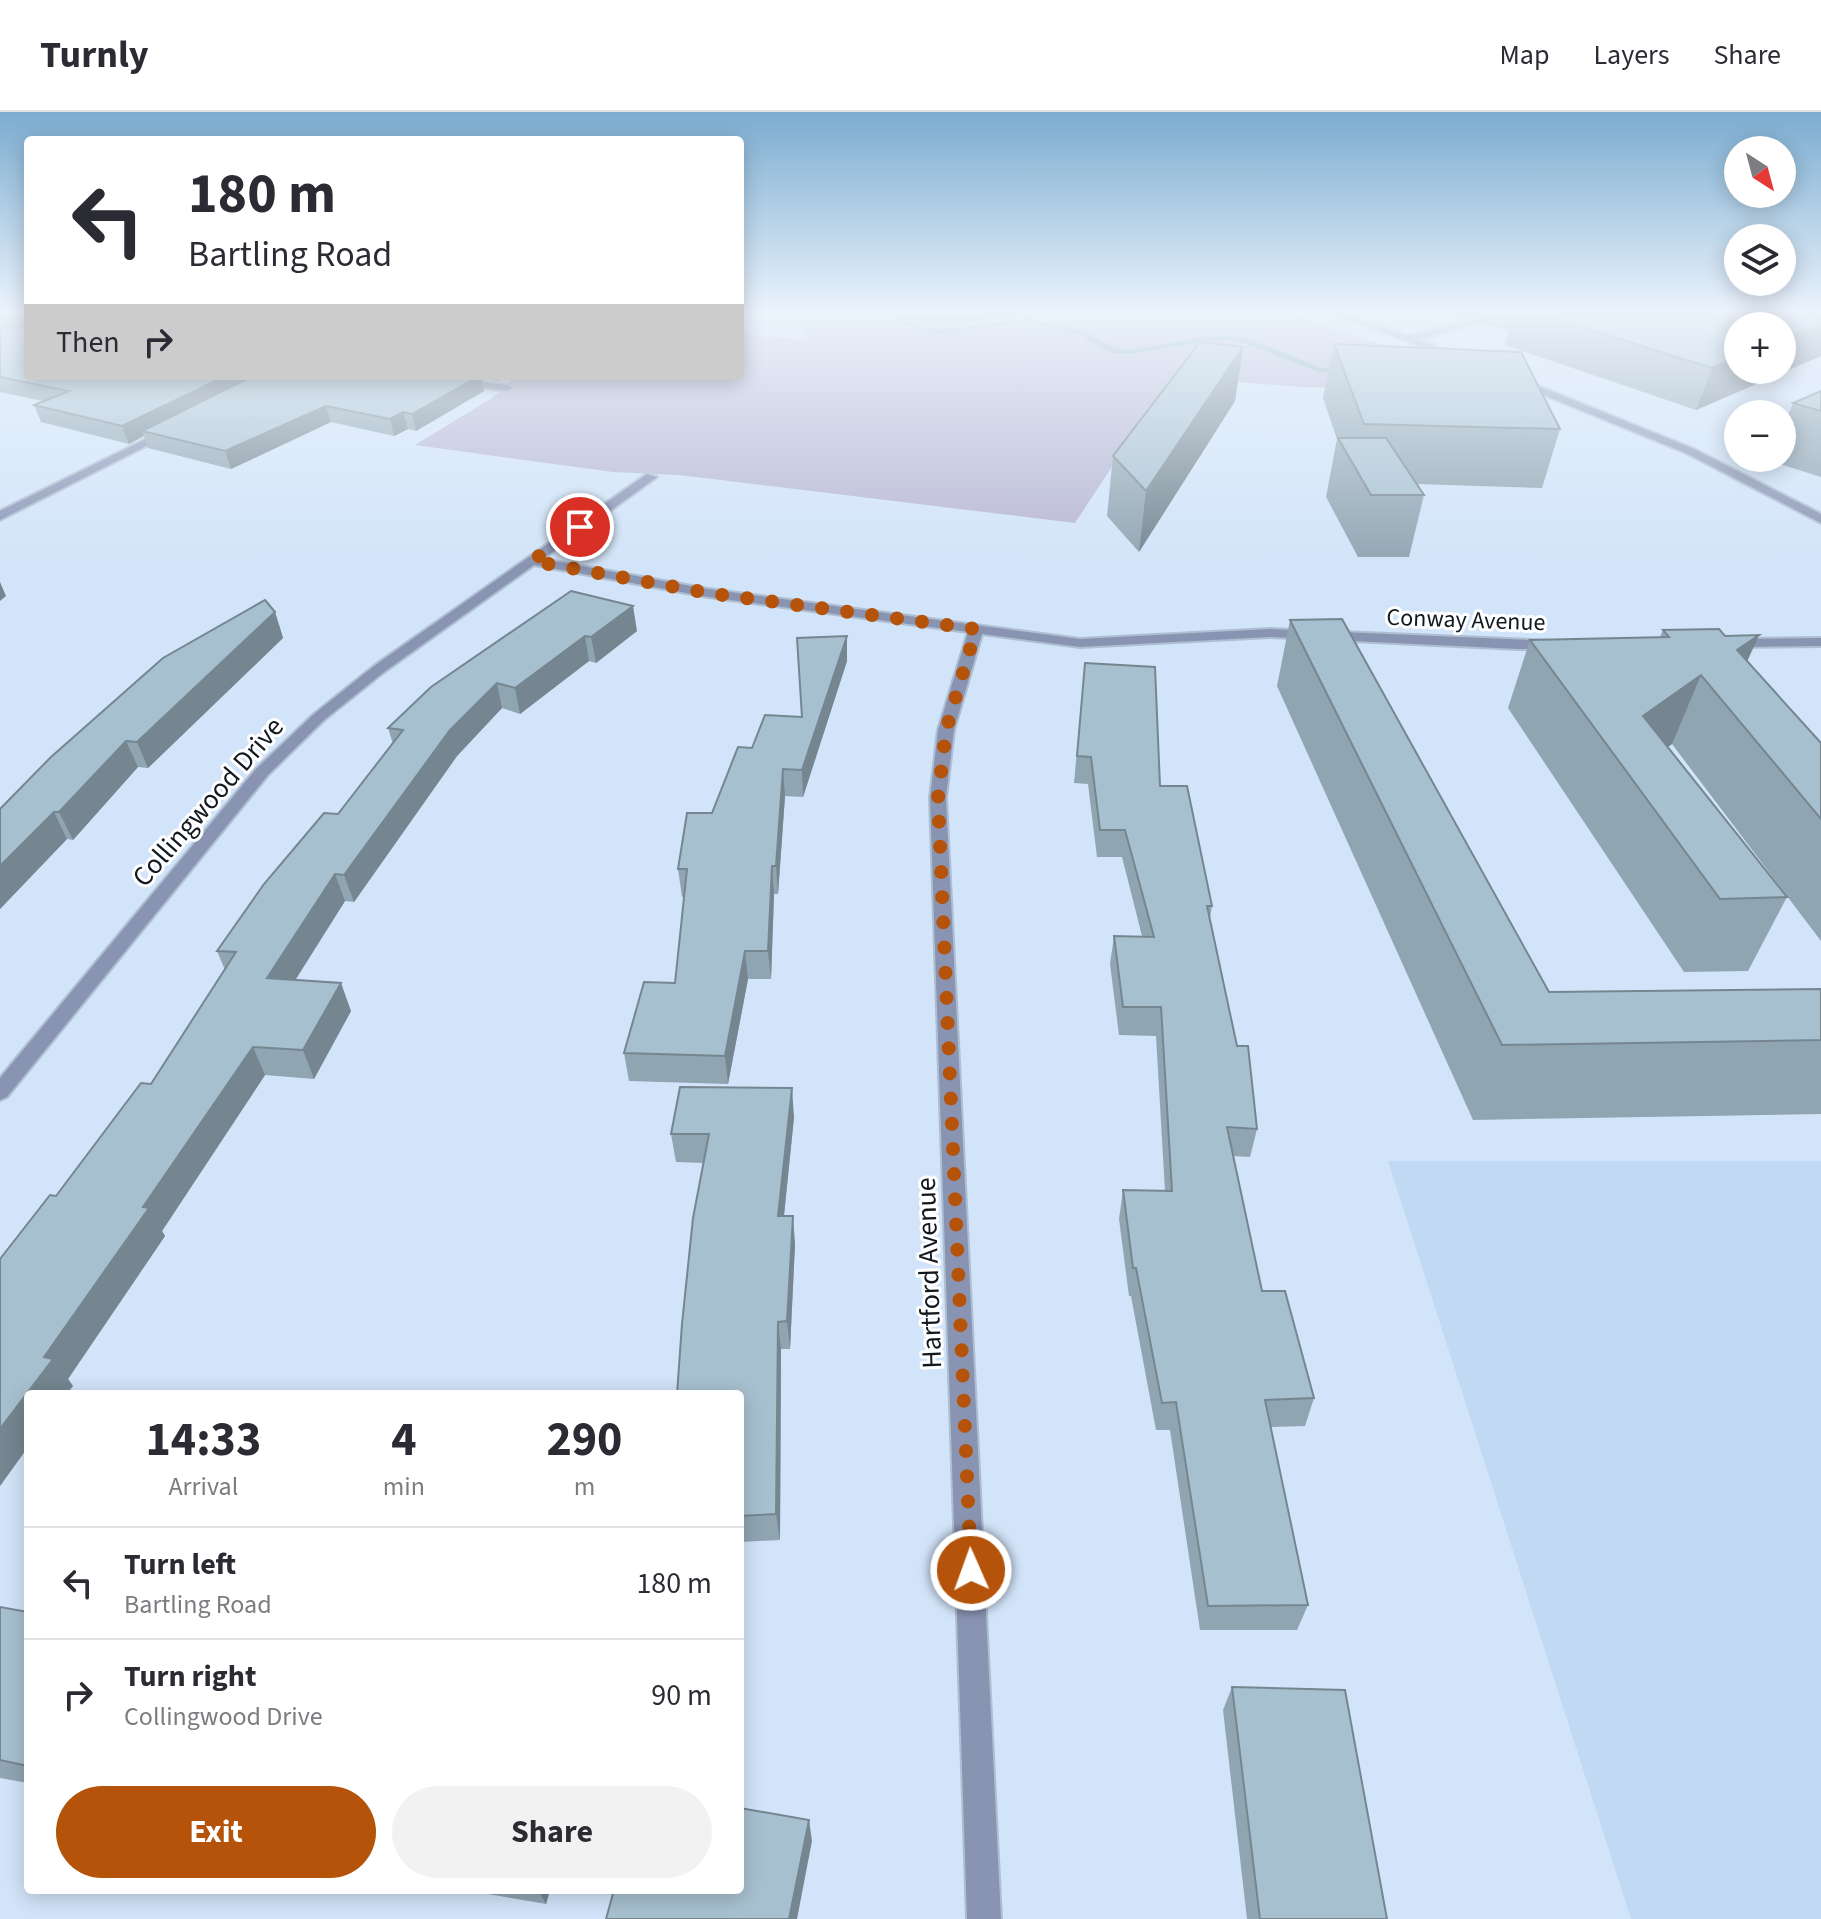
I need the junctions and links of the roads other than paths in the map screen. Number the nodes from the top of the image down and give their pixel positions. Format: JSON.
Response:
{"nodes":[{"id":1,"x":1558,"y":397,"type":"edge"},
{"id":2,"x":181,"y":425,"type":"edge"},
{"id":3,"x":651,"y":477,"type":"dead end"},
{"id":4,"x":0,"y":516,"type":"edge"},
{"id":5,"x":1821,"y":519,"type":"edge"},
{"id":6,"x":532,"y":561,"type":"junction"},
{"id":7,"x":976,"y":629,"type":"junction"},
{"id":8,"x":1821,"y":642,"type":"edge"},
{"id":9,"x":1707,"y":643,"type":"edge"},
{"id":10,"x":1572,"y":645,"type":"edge"},
{"id":11,"x":0,"y":1092,"type":"edge"},
{"id":12,"x":984,"y":1919,"type":"edge"}],
"edges":[{"from":1,"to":5,"type":"street"},
{"from":2,"to":4,"type":"street"},
{"from":3,"to":6,"type":"street","name":"Collingwood Drive"},
{"from":6,"to":7,"type":"street","name":"Conway Avenue"},
{"from":6,"to":11,"type":"street","name":"Collingwood Drive"},
{"from":7,"to":10,"type":"street","name":"Conway Avenue"},
{"from":7,"to":12,"type":"street","name":"Hartford Avenue"},
{"from":8,"to":9,"type":"street"}]}
